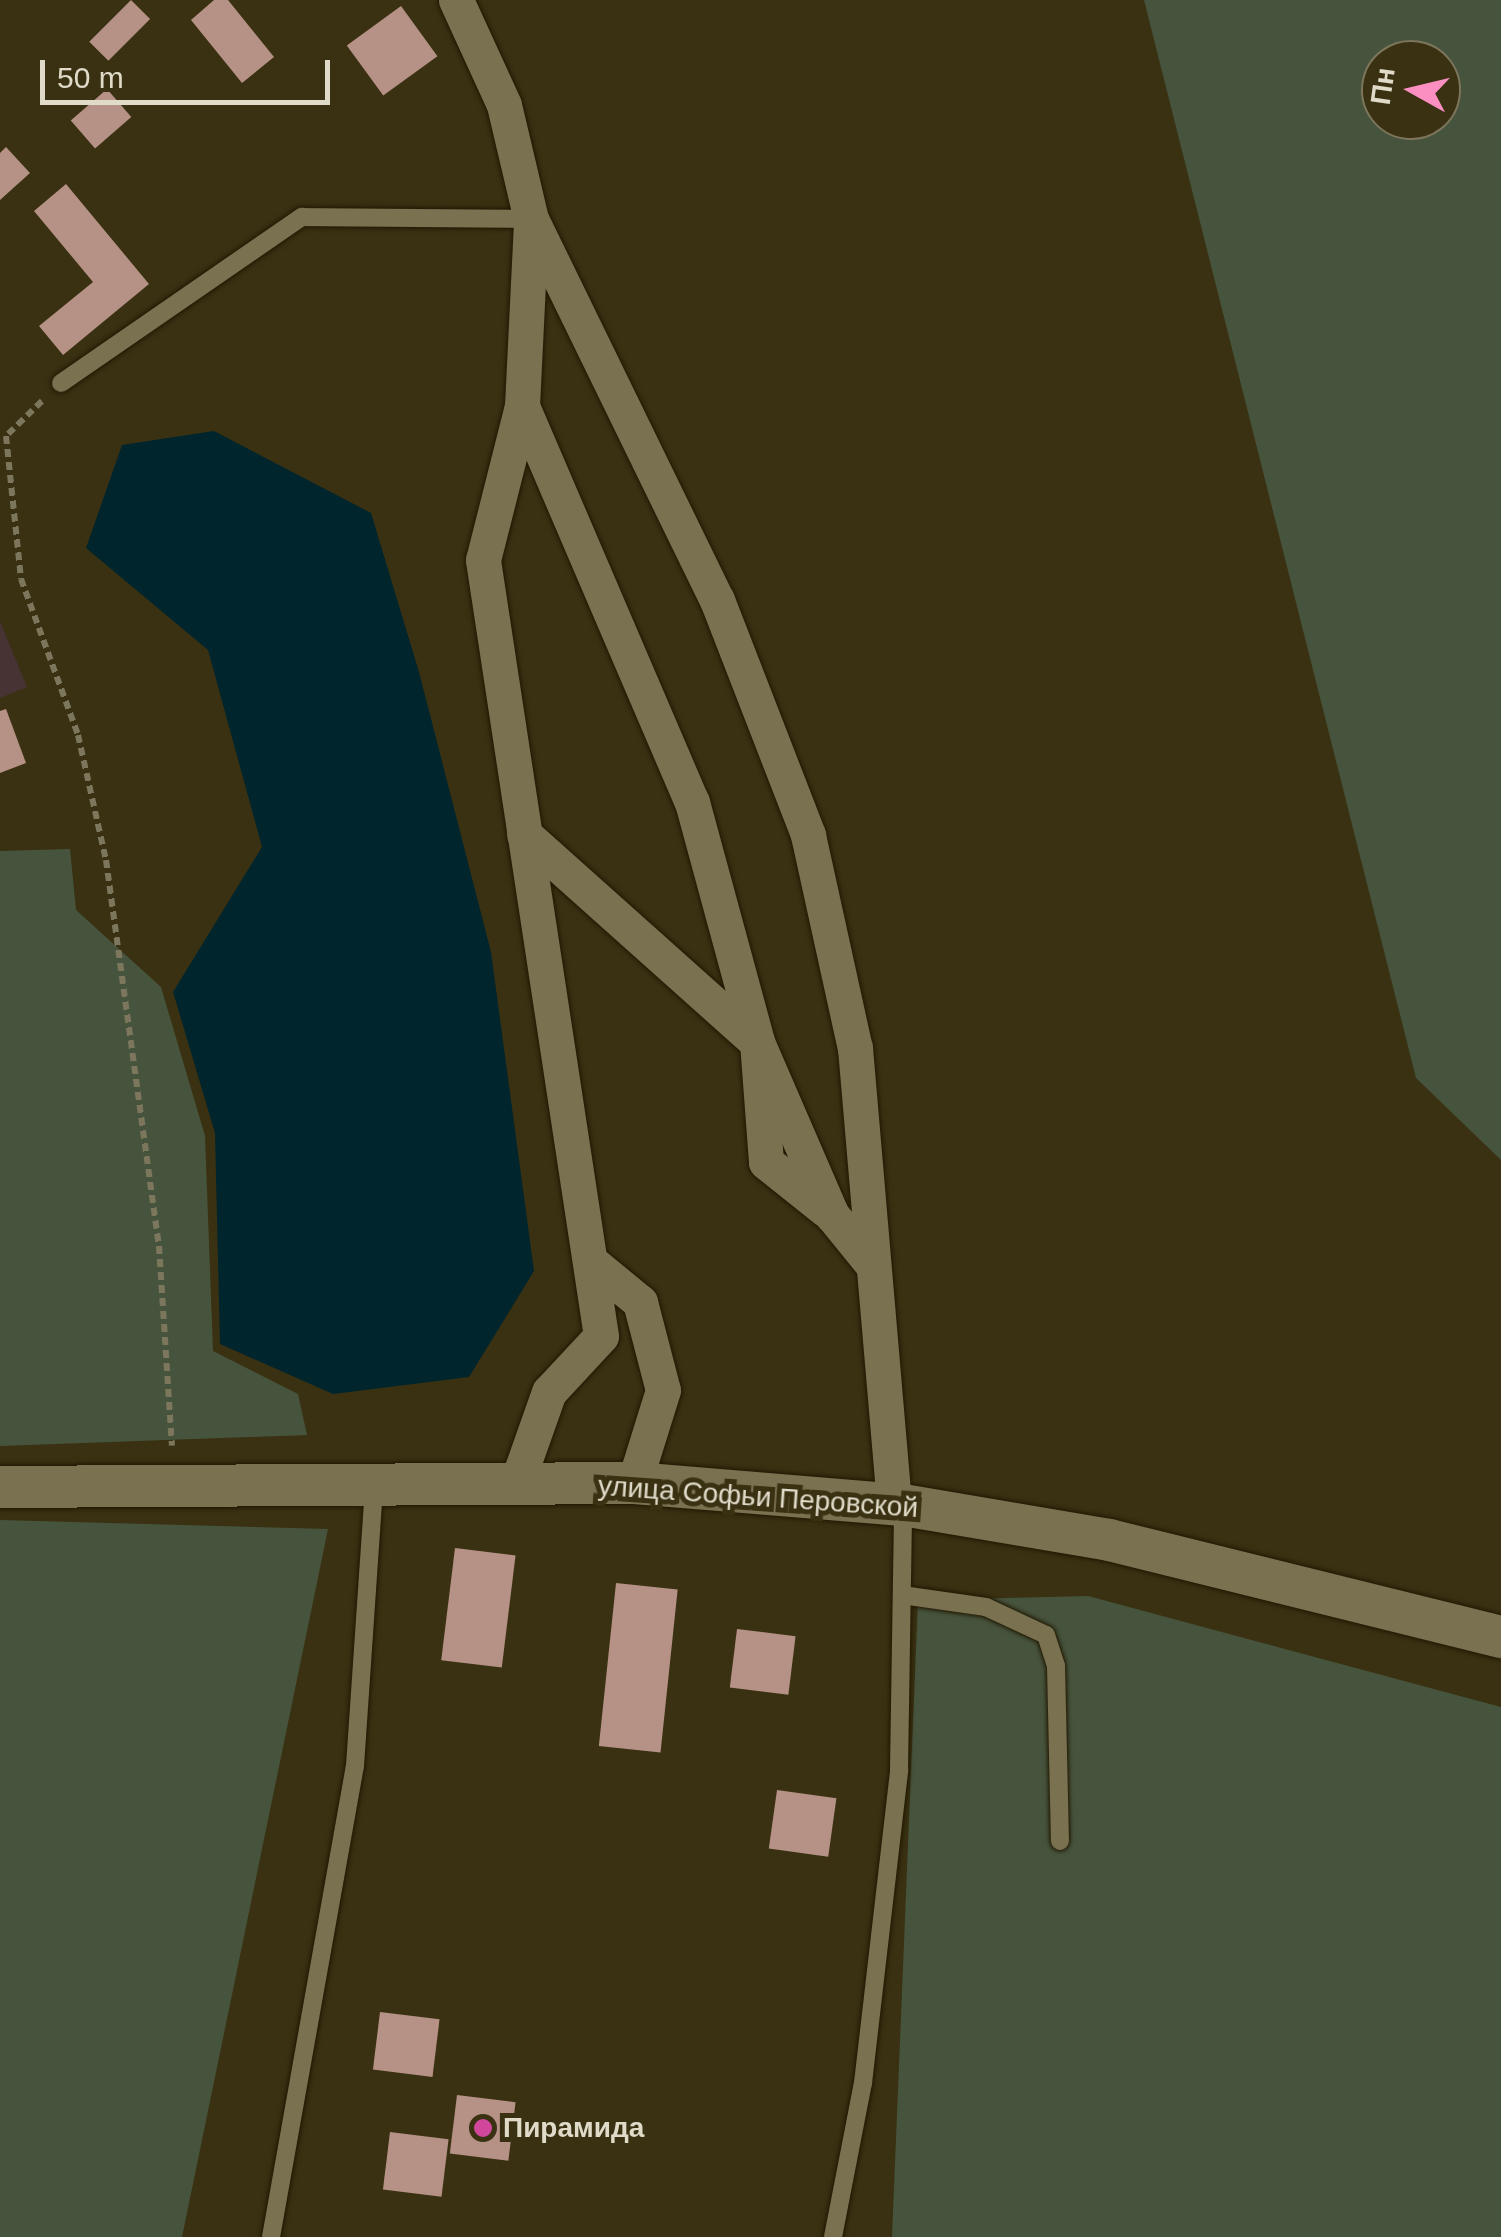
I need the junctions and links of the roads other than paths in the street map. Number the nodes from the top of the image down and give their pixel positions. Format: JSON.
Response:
{"nodes":[{"id":1,"x":456,"y":0,"type":"edge"},
{"id":2,"x":531,"y":219,"type":"junction"},
{"id":3,"x":61,"y":383,"type":"road end"},
{"id":4,"x":522,"y":406,"type":"junction"},
{"id":5,"x":524,"y":834,"type":"junction"},
{"id":6,"x":757,"y":1042,"type":"junction"},
{"id":7,"x":590,"y":1261,"type":"junction"},
{"id":8,"x":872,"y":1264,"type":"junction"},
{"id":9,"x":634,"y":1483,"type":"junction"},
{"id":10,"x":516,"y":1485,"type":"junction"},
{"id":11,"x":374,"y":1486,"type":"junction"},
{"id":12,"x":0,"y":1487,"type":"edge"},
{"id":13,"x":899,"y":1504,"type":"junction"},
{"id":14,"x":902,"y":1596,"type":"junction"},
{"id":15,"x":1501,"y":1637,"type":"edge"},
{"id":16,"x":1060,"y":1841,"type":"dead end"},
{"id":17,"x":271,"y":2237,"type":"edge"},
{"id":18,"x":833,"y":2237,"type":"edge"}],
"edges":[{"from":1,"to":2,"type":"street"},
{"from":2,"to":3,"type":"lane"},
{"from":2,"to":4,"type":"street"},
{"from":2,"to":8,"type":"street"},
{"from":4,"to":5,"type":"street"},
{"from":4,"to":6,"type":"street"},
{"from":5,"to":6,"type":"street"},
{"from":5,"to":7,"type":"street"},
{"from":6,"to":8,"type":"street"},
{"from":7,"to":9,"type":"street"},
{"from":7,"to":10,"type":"street"},
{"from":8,"to":13,"type":"street"},
{"from":9,"to":10,"type":"street","name":"улица Софьи Перовской"},
{"from":9,"to":13,"type":"street","name":"улица Софьи Перовской"},
{"from":10,"to":11,"type":"street","name":"улица Софьи Перовской"},
{"from":11,"to":12,"type":"street","name":"улица Софьи Перовской"},
{"from":11,"to":17,"type":"lane"},
{"from":13,"to":14,"type":"lane"},
{"from":13,"to":15,"type":"street","name":"улица Софьи Перовской"},
{"from":14,"to":16,"type":"lane"},
{"from":14,"to":18,"type":"lane"}]}
